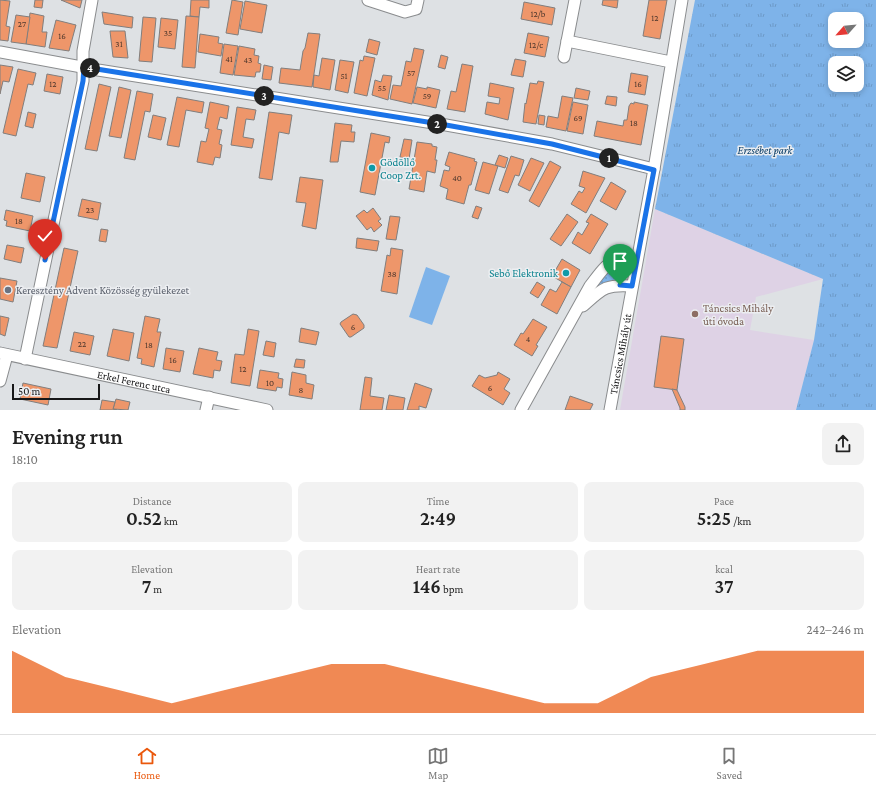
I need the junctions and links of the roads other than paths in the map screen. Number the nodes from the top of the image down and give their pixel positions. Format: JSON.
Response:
{"nodes":[{"id":1,"x":92,"y":0,"type":"edge"},
{"id":2,"x":368,"y":0,"type":"edge"},
{"id":3,"x":418,"y":0,"type":"edge"},
{"id":4,"x":575,"y":0,"type":"edge"},
{"id":5,"x":682,"y":0,"type":"edge"},
{"id":6,"x":567,"y":41,"type":"junction"},
{"id":7,"x":0,"y":52,"type":"edge"},
{"id":8,"x":564,"y":56,"type":"dead end"},
{"id":9,"x":671,"y":62,"type":"junction"},
{"id":10,"x":84,"y":67,"type":"junction"},
{"id":11,"x":654,"y":170,"type":"junction"},
{"id":12,"x":636,"y":258,"type":"junction"},
{"id":13,"x":632,"y":286,"type":"junction"},
{"id":14,"x":577,"y":312,"type":"junction"},
{"id":15,"x":3,"y":354,"type":"edge"},
{"id":16,"x":25,"y":359,"type":"junction"},
{"id":17,"x":0,"y":381,"type":"edge"},
{"id":18,"x":210,"y":397,"type":"junction"},
{"id":19,"x":206,"y":410,"type":"edge"},
{"id":20,"x":267,"y":410,"type":"edge"},
{"id":21,"x":521,"y":410,"type":"edge"},
{"id":22,"x":610,"y":410,"type":"edge"}],
"edges":[{"from":1,"to":10,"type":"street"},
{"from":2,"to":3,"type":"street"},
{"from":4,"to":6,"type":"street"},
{"from":5,"to":9,"type":"street","name":"Táncsics Mihály út"},
{"from":6,"to":8,"type":"street"},
{"from":6,"to":9,"type":"street"},
{"from":7,"to":10,"type":"street"},
{"from":9,"to":11,"type":"street","name":"Táncsics Mihály út"},
{"from":10,"to":11,"type":"street"},
{"from":10,"to":16,"type":"street"},
{"from":11,"to":12,"type":"street","name":"Táncsics Mihály út"},
{"from":12,"to":13,"type":"street","name":"Táncsics Mihály út"},
{"from":12,"to":14,"type":"street"},
{"from":13,"to":14,"type":"street"},
{"from":13,"to":22,"type":"street","name":"Táncsics Mihály út"},
{"from":14,"to":21,"type":"street"},
{"from":15,"to":16,"type":"street","name":"Erkel Ferenc utca"},
{"from":15,"to":17,"type":"street"},
{"from":16,"to":18,"type":"street","name":"Erkel Ferenc utca"},
{"from":18,"to":19,"type":"street"},
{"from":18,"to":20,"type":"street","name":"Erkel Ferenc utca"}]}
